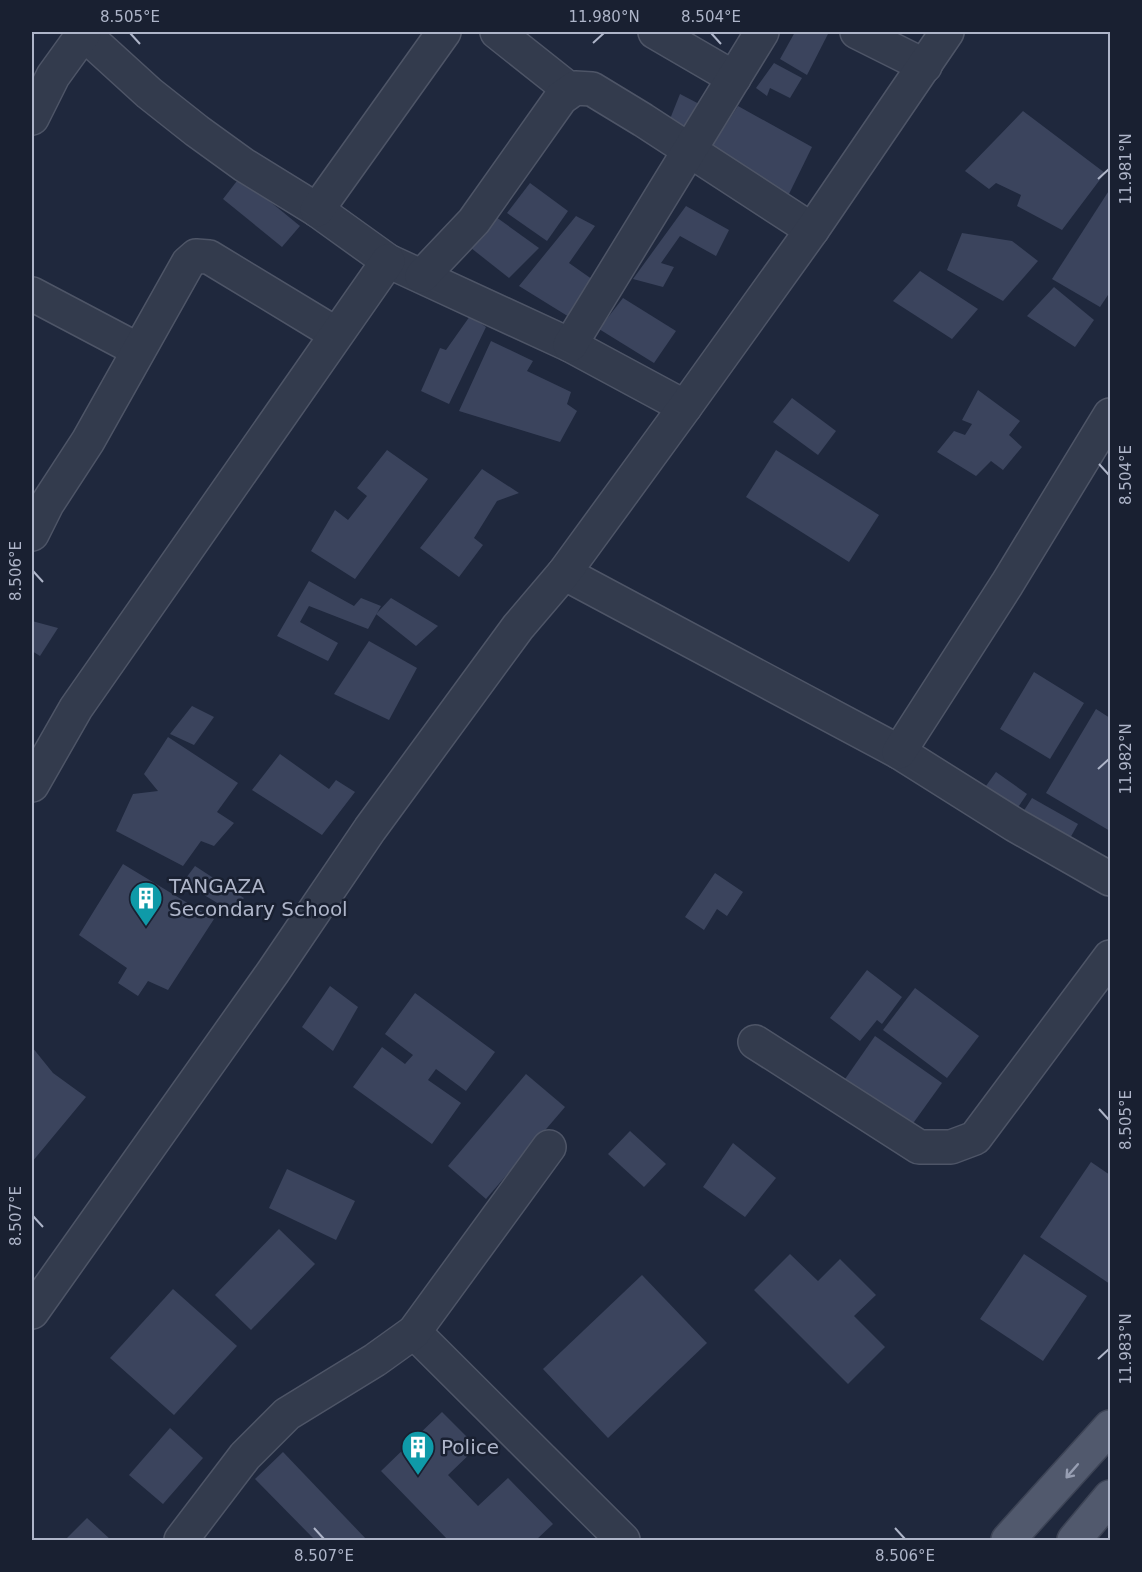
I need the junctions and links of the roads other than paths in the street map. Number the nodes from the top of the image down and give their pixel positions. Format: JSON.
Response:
{"nodes":[{"id":1,"x":83,"y":32,"type":"edge"},
{"id":2,"x":497,"y":32,"type":"edge"},
{"id":3,"x":655,"y":32,"type":"edge"},
{"id":4,"x":762,"y":32,"type":"edge"},
{"id":5,"x":857,"y":32,"type":"edge"},
{"id":6,"x":947,"y":32,"type":"edge"},
{"id":7,"x":430,"y":37,"type":"edge"},
{"id":8,"x":925,"y":66,"type":"junction"},
{"id":9,"x":734,"y":78,"type":"junction"},
{"id":10,"x":570,"y":90,"type":"junction"},
{"id":11,"x":32,"y":118,"type":"edge"},
{"id":12,"x":688,"y":149,"type":"junction"},
{"id":13,"x":317,"y":210,"type":"junction"},
{"id":14,"x":812,"y":230,"type":"junction"},
{"id":15,"x":388,"y":261,"type":"junction"},
{"id":16,"x":422,"y":276,"type":"junction"},
{"id":17,"x":32,"y":294,"type":"edge"},
{"id":18,"x":336,"y":334,"type":"junction"},
{"id":19,"x":570,"y":345,"type":"junction"},
{"id":20,"x":138,"y":350,"type":"junction"},
{"id":21,"x":685,"y":407,"type":"junction"},
{"id":22,"x":1110,"y":415,"type":"edge"},
{"id":23,"x":32,"y":534,"type":"edge"},
{"id":24,"x":564,"y":573,"type":"junction"},
{"id":25,"x":898,"y":752,"type":"junction"},
{"id":26,"x":32,"y":785,"type":"edge"},
{"id":27,"x":1110,"y":879,"type":"edge"},
{"id":28,"x":1110,"y":957,"type":"edge"},
{"id":29,"x":755,"y":1042,"type":"dead end"},
{"id":30,"x":549,"y":1147,"type":"dead end"},
{"id":31,"x":32,"y":1312,"type":"edge"},
{"id":32,"x":414,"y":1332,"type":"junction"},
{"id":33,"x":1110,"y":1427,"type":"edge"},
{"id":34,"x":1110,"y":1497,"type":"edge"},
{"id":35,"x":181,"y":1540,"type":"edge"},
{"id":36,"x":623,"y":1540,"type":"edge"},
{"id":37,"x":1008,"y":1540,"type":"edge"},
{"id":38,"x":1074,"y":1540,"type":"edge"}],
"edges":[{"from":1,"to":11,"type":"street"},
{"from":1,"to":13,"type":"street"},
{"from":2,"to":10,"type":"street"},
{"from":3,"to":9,"type":"street"},
{"from":4,"to":9,"type":"street"},
{"from":5,"to":8,"type":"street"},
{"from":6,"to":8,"type":"street"},
{"from":7,"to":13,"type":"street"},
{"from":8,"to":14,"type":"street"},
{"from":9,"to":12,"type":"street"},
{"from":10,"to":12,"type":"street"},
{"from":10,"to":16,"type":"street"},
{"from":12,"to":14,"type":"street"},
{"from":12,"to":19,"type":"street"},
{"from":13,"to":15,"type":"street"},
{"from":14,"to":21,"type":"street"},
{"from":15,"to":16,"type":"street"},
{"from":15,"to":18,"type":"street"},
{"from":16,"to":19,"type":"street"},
{"from":17,"to":20,"type":"street"},
{"from":18,"to":20,"type":"street"},
{"from":18,"to":26,"type":"street"},
{"from":19,"to":21,"type":"street"},
{"from":20,"to":23,"type":"street"},
{"from":21,"to":24,"type":"street"},
{"from":22,"to":25,"type":"street"},
{"from":24,"to":25,"type":"street"},
{"from":24,"to":31,"type":"street"},
{"from":25,"to":27,"type":"street"},
{"from":28,"to":29,"type":"street"},
{"from":30,"to":32,"type":"street"},
{"from":32,"to":35,"type":"street"},
{"from":32,"to":36,"type":"street"},
{"from":33,"to":37,"type":"main road","one_way":true},
{"from":34,"to":38,"type":"main road"}]}
